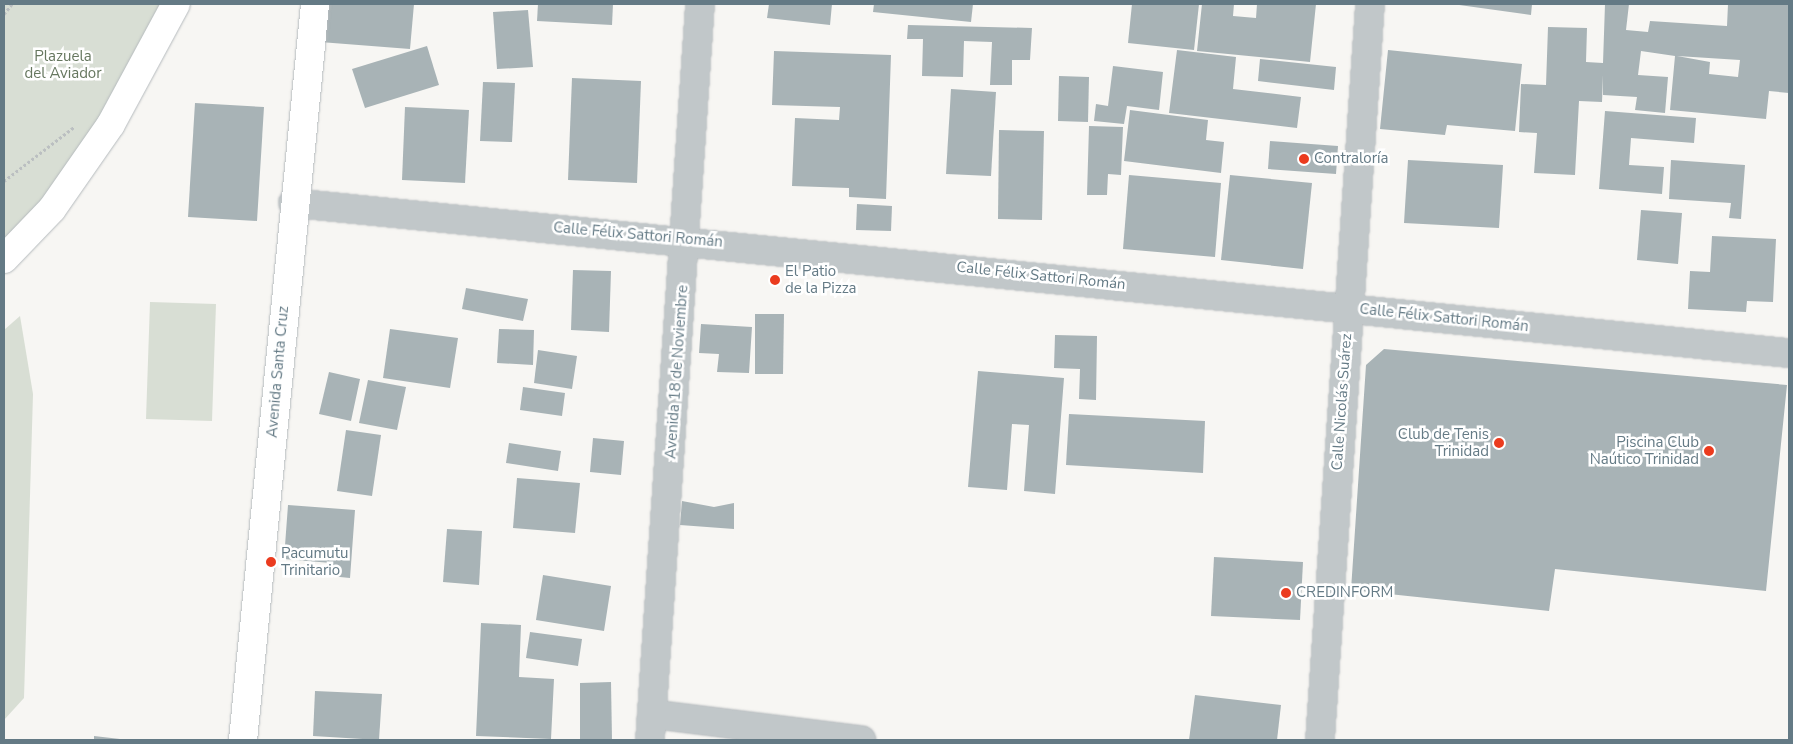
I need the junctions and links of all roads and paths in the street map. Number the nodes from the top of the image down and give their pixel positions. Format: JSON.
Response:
{"nodes":[{"id":1,"x":12,"y":4,"type":"edge"},
{"id":2,"x":176,"y":4,"type":"edge"},
{"id":3,"x":315,"y":4,"type":"edge"},
{"id":4,"x":700,"y":4,"type":"edge"},
{"id":5,"x":1370,"y":4,"type":"edge"},
{"id":6,"x":4,"y":14,"type":"edge"},
{"id":7,"x":81,"y":119,"type":"dead end"},
{"id":8,"x":4,"y":181,"type":"edge"},
{"id":9,"x":293,"y":203,"type":"junction"},
{"id":10,"x":687,"y":240,"type":"junction"},
{"id":11,"x":4,"y":259,"type":"edge"},
{"id":12,"x":1348,"y":308,"type":"junction"},
{"id":13,"x":1789,"y":353,"type":"edge"},
{"id":14,"x":651,"y":727,"type":"edge"},
{"id":15,"x":244,"y":740,"type":"edge"},
{"id":16,"x":861,"y":740,"type":"edge"},
{"id":17,"x":1320,"y":740,"type":"edge"}],
"edges":[{"from":1,"to":6,"type":"path"},
{"from":2,"to":11,"type":"main road"},
{"from":3,"to":9,"type":"main road","name":"Avenida Santa Cruz"},
{"from":4,"to":10,"type":"street","name":"Avenida 18 de Noviembre"},
{"from":5,"to":12,"type":"street","name":"Calle Nicolás Suárez"},
{"from":7,"to":8,"type":"path"},
{"from":9,"to":10,"type":"street","name":"Calle Félix Sattori Román"},
{"from":9,"to":15,"type":"main road","name":"Avenida Santa Cruz"},
{"from":10,"to":12,"type":"street","name":"Calle Félix Sattori Román"},
{"from":10,"to":14,"type":"street","name":"Avenida 18 de Noviembre"},
{"from":12,"to":13,"type":"street","name":"Calle Félix Sattori Román"},
{"from":12,"to":17,"type":"street","name":"Calle Nicolás Suárez"},
{"from":14,"to":16,"type":"street"}]}
